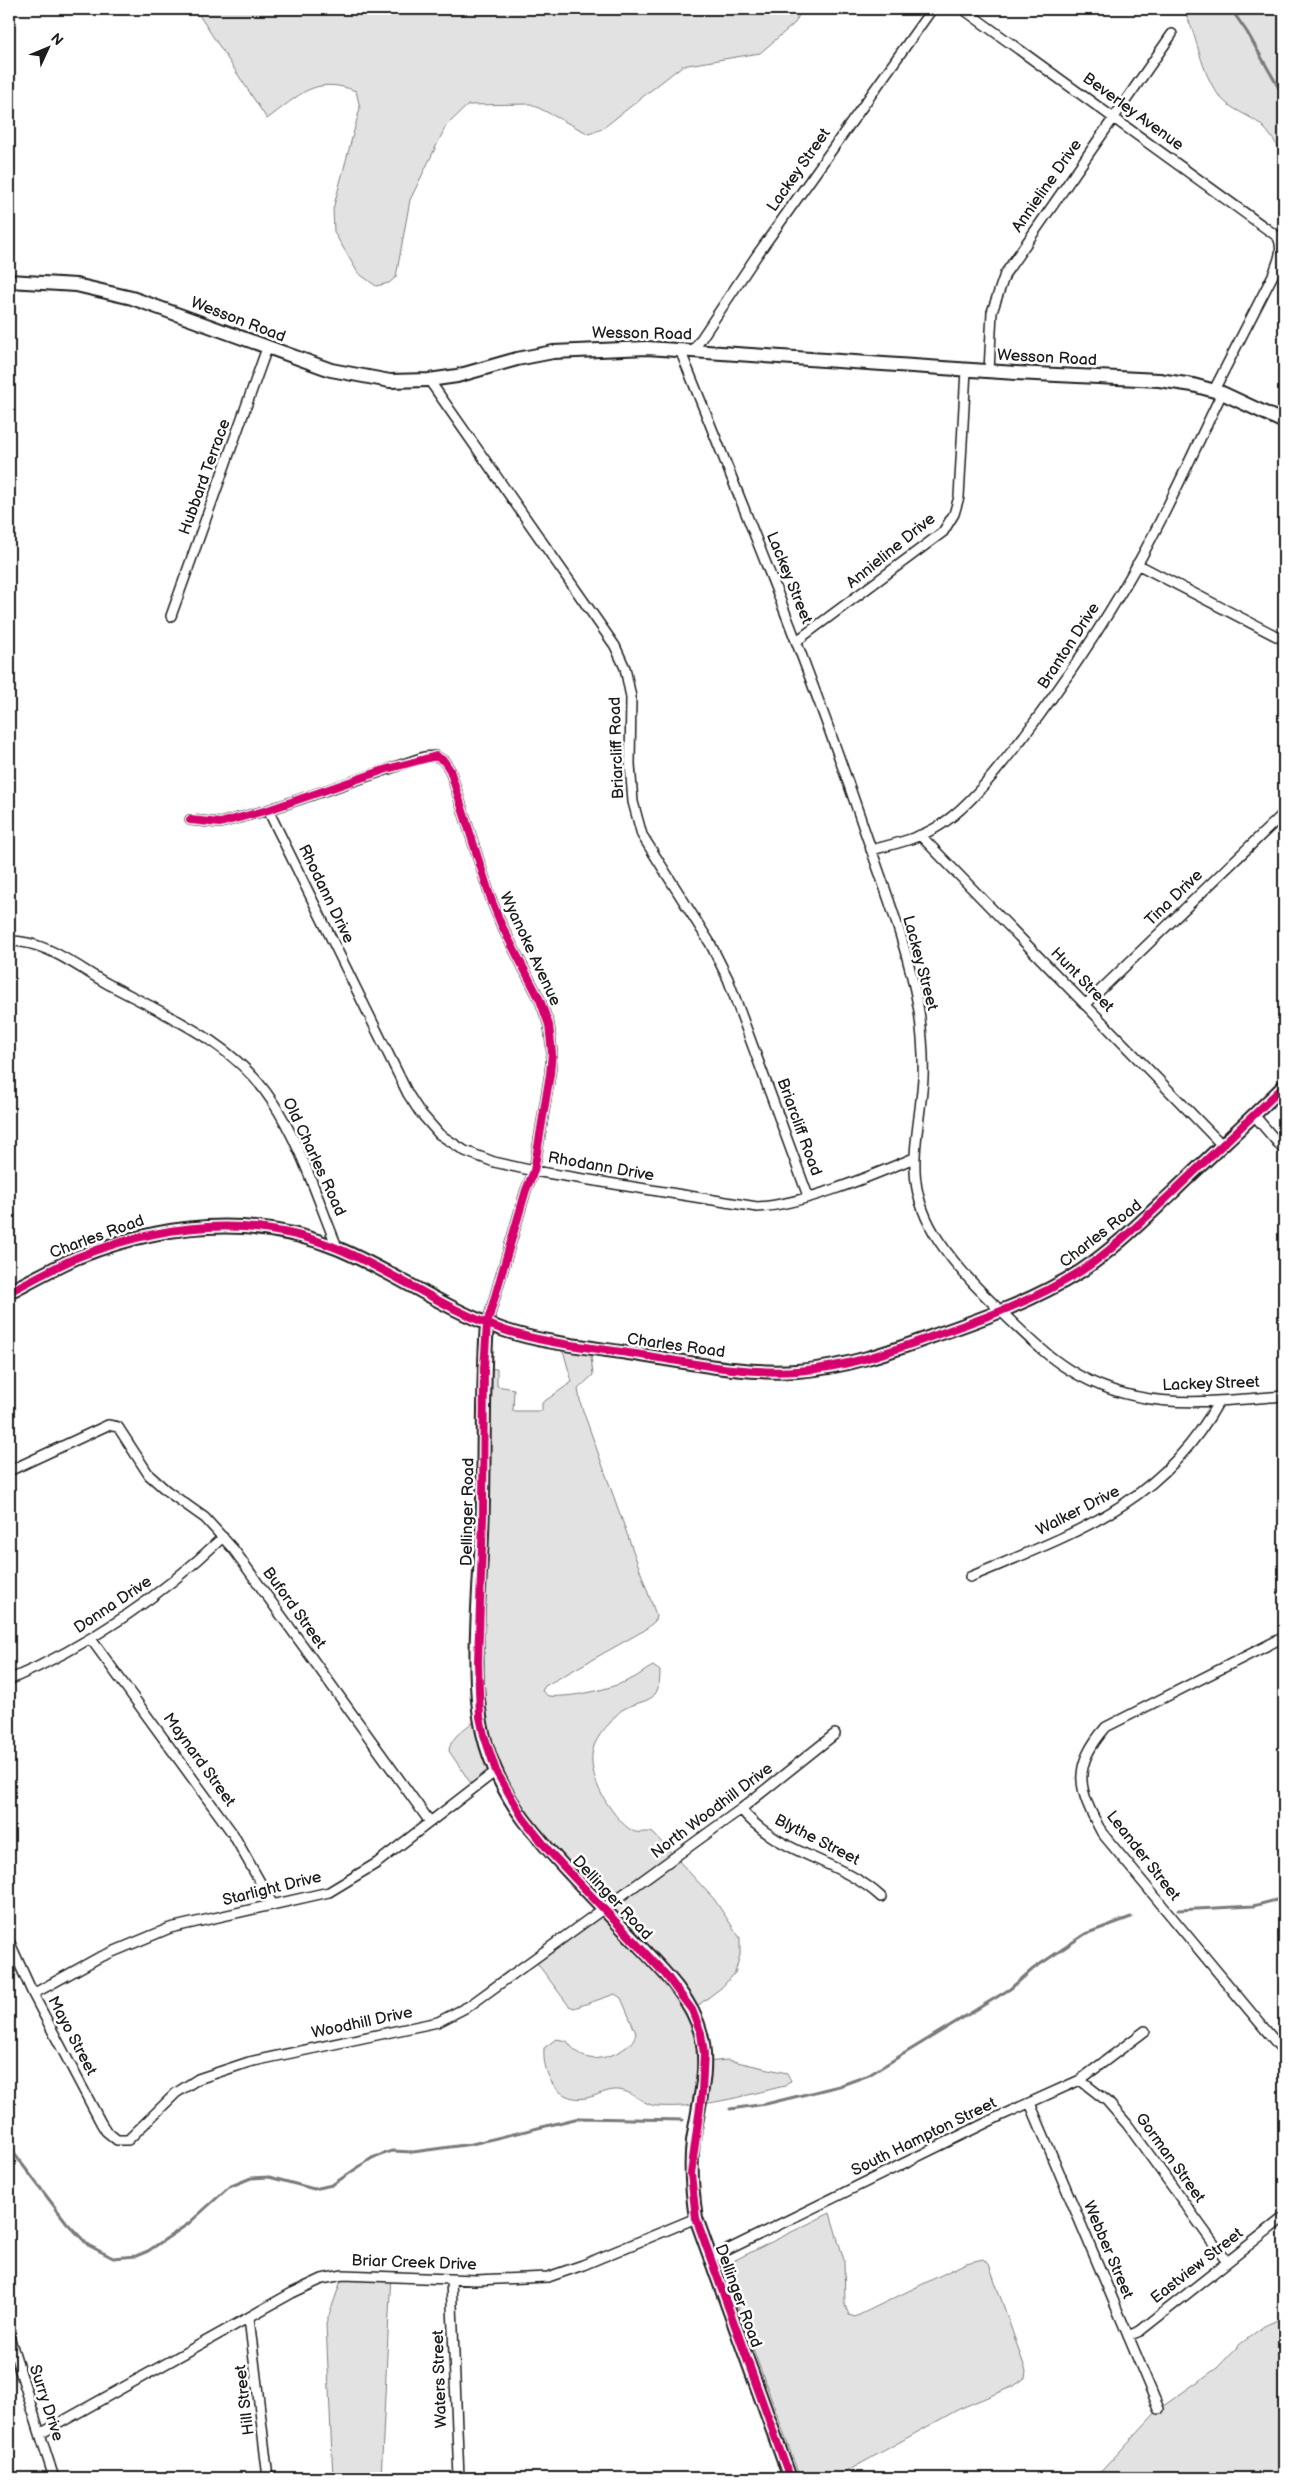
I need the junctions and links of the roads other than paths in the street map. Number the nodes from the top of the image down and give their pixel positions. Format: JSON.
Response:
{"nodes":[{"id":1,"x":932,"y":9,"type":"edge"},
{"id":2,"x":963,"y":9,"type":"edge"},
{"id":3,"x":1172,"y":34,"type":"dead end"},
{"id":4,"x":1114,"y":117,"type":"junction"},
{"id":5,"x":1281,"y":244,"type":"joint"},
{"id":6,"x":9,"y":281,"type":"edge"},
{"id":7,"x":266,"y":348,"type":"junction"},
{"id":8,"x":687,"y":351,"type":"junction"},
{"id":9,"x":966,"y":370,"type":"junction"},
{"id":10,"x":988,"y":371,"type":"junction"},
{"id":11,"x":429,"y":380,"type":"junction"},
{"id":12,"x":1218,"y":392,"type":"junction"},
{"id":13,"x":1284,"y":422,"type":"edge"},
{"id":14,"x":1137,"y":564,"type":"junction"},
{"id":15,"x":171,"y":616,"type":"dead end"},
{"id":16,"x":798,"y":640,"type":"junction"},
{"id":17,"x":1284,"y":640,"type":"edge"},
{"id":18,"x":268,"y":810,"type":"junction"},
{"id":19,"x":1284,"y":813,"type":"edge"},
{"id":20,"x":190,"y":820,"type":"dead end"},
{"id":21,"x":920,"y":835,"type":"junction"},
{"id":22,"x":871,"y":850,"type":"junction"},
{"id":23,"x":9,"y":941,"type":"edge"},
{"id":24,"x":1085,"y":1005,"type":"junction"},
{"id":25,"x":1284,"y":1086,"type":"edge"},
{"id":26,"x":1254,"y":1116,"type":"junction"},
{"id":27,"x":1222,"y":1145,"type":"junction"},
{"id":28,"x":1284,"y":1150,"type":"edge"},
{"id":29,"x":914,"y":1158,"type":"junction"},
{"id":30,"x":534,"y":1171,"type":"junction"},
{"id":31,"x":808,"y":1196,"type":"junction"},
{"id":32,"x":338,"y":1249,"type":"junction"},
{"id":33,"x":9,"y":1292,"type":"edge"},
{"id":34,"x":1002,"y":1312,"type":"junction"},
{"id":35,"x":487,"y":1324,"type":"junction"},
{"id":36,"x":1284,"y":1396,"type":"edge"},
{"id":37,"x":1219,"y":1401,"type":"junction"},
{"id":38,"x":9,"y":1471,"type":"edge"},
{"id":39,"x":223,"y":1537,"type":"junction"},
{"id":40,"x":970,"y":1577,"type":"dead end"},
{"id":41,"x":1284,"y":1637,"type":"edge"},
{"id":42,"x":91,"y":1639,"type":"junction"},
{"id":43,"x":9,"y":1680,"type":"edge"},
{"id":44,"x":836,"y":1734,"type":"dead end"},
{"id":45,"x":496,"y":1771,"type":"junction"},
{"id":46,"x":741,"y":1809,"type":"junction"},
{"id":47,"x":430,"y":1822,"type":"junction"},
{"id":48,"x":881,"y":1897,"type":"dead end"},
{"id":49,"x":272,"y":1905,"type":"junction"},
{"id":50,"x":604,"y":1909,"type":"junction"},
{"id":51,"x":9,"y":1941,"type":"edge"},
{"id":52,"x":33,"y":1994,"type":"junction"},
{"id":53,"x":1145,"y":2031,"type":"dead end"},
{"id":54,"x":1284,"y":2052,"type":"edge"},
{"id":55,"x":1080,"y":2080,"type":"junction"},
{"id":56,"x":1030,"y":2103,"type":"junction"},
{"id":57,"x":118,"y":2140,"type":"joint"},
{"id":58,"x":696,"y":2218,"type":"junction"},
{"id":59,"x":1283,"y":2218,"type":"edge"},
{"id":60,"x":709,"y":2259,"type":"junction"},
{"id":61,"x":1227,"y":2262,"type":"junction"},
{"id":62,"x":451,"y":2280,"type":"junction"},
{"id":63,"x":249,"y":2318,"type":"junction"},
{"id":64,"x":9,"y":2336,"type":"edge"},
{"id":65,"x":1128,"y":2336,"type":"junction"},
{"id":66,"x":1159,"y":2409,"type":"dead end"},
{"id":67,"x":40,"y":2434,"type":"junction"},
{"id":68,"x":54,"y":2478,"type":"edge"},
{"id":69,"x":268,"y":2478,"type":"edge"},
{"id":70,"x":459,"y":2478,"type":"edge"},
{"id":71,"x":790,"y":2478,"type":"edge"}],
"edges":[{"from":1,"to":8,"type":"street","name":"Lackey Street"},
{"from":2,"to":4,"type":"street","name":"Beverley Avenue"},
{"from":3,"to":4,"type":"street","name":"Annieline Drive"},
{"from":4,"to":5,"type":"street","name":"Beverley Avenue"},
{"from":4,"to":10,"type":"street","name":"Annieline Drive"},
{"from":5,"to":12,"type":"street","name":"Branton Drive"},
{"from":6,"to":7,"type":"street","name":"Wesson Road"},
{"from":7,"to":11,"type":"street","name":"Wesson Road"},
{"from":7,"to":15,"type":"street","name":"Hubbard Terrace"},
{"from":8,"to":9,"type":"street","name":"Wesson Road"},
{"from":8,"to":11,"type":"street","name":"Wesson Road"},
{"from":8,"to":16,"type":"street","name":"Lackey Street"},
{"from":9,"to":10,"type":"street","name":"Wesson Road"},
{"from":9,"to":16,"type":"street","name":"Annieline Drive"},
{"from":10,"to":12,"type":"street","name":"Wesson Road"},
{"from":11,"to":31,"type":"street","name":"Briarcliff Road"},
{"from":12,"to":13,"type":"street","name":"Wesson Road"},
{"from":12,"to":14,"type":"street","name":"Branton Drive"},
{"from":14,"to":17,"type":"street"},
{"from":14,"to":21,"type":"street","name":"Branton Drive"},
{"from":16,"to":22,"type":"street","name":"Lackey Street"},
{"from":18,"to":20,"type":"street","name":"Wyanoke Avenue"},
{"from":18,"to":30,"type":"street","name":"Rhodann Drive"},
{"from":18,"to":30,"type":"street","name":"Wyanoke Avenue"},
{"from":19,"to":24,"type":"street","name":"Tina Drive"},
{"from":21,"to":22,"type":"street","name":"Branton Drive"},
{"from":21,"to":24,"type":"street","name":"Hunt Street"},
{"from":22,"to":29,"type":"street","name":"Lackey Street"},
{"from":23,"to":32,"type":"street","name":"Old Charles Road"},
{"from":24,"to":27,"type":"street","name":"Hunt Street"},
{"from":25,"to":26,"type":"street","name":"Charles Road"},
{"from":26,"to":27,"type":"street","name":"Charles Road"},
{"from":26,"to":28,"type":"street"},
{"from":27,"to":34,"type":"street","name":"Charles Road"},
{"from":29,"to":31,"type":"street","name":"Rhodann Drive"},
{"from":29,"to":34,"type":"street","name":"Lackey Street"},
{"from":30,"to":31,"type":"street","name":"Rhodann Drive"},
{"from":30,"to":35,"type":"street","name":"Wyanoke Avenue"},
{"from":32,"to":33,"type":"street","name":"Charles Road"},
{"from":32,"to":35,"type":"street","name":"Charles Road"},
{"from":34,"to":35,"type":"street","name":"Charles Road"},
{"from":34,"to":37,"type":"street","name":"Lackey Street"},
{"from":35,"to":45,"type":"street","name":"Dellinger Road"},
{"from":36,"to":37,"type":"street","name":"Lackey Street"},
{"from":37,"to":40,"type":"street","name":"Walker Drive"},
{"from":38,"to":39,"type":"street","name":"Buford Street"},
{"from":39,"to":42,"type":"street","name":"Donna Drive"},
{"from":39,"to":47,"type":"street","name":"Buford Street"},
{"from":41,"to":54,"type":"street","name":"Leander Street"},
{"from":42,"to":43,"type":"street","name":"Donna Drive"},
{"from":42,"to":49,"type":"street","name":"Maynard Street"},
{"from":44,"to":46,"type":"street","name":"North Woodhill Drive"},
{"from":45,"to":47,"type":"street","name":"Starlight Drive"},
{"from":45,"to":50,"type":"street","name":"Dellinger Road"},
{"from":46,"to":48,"type":"street","name":"Blythe Street"},
{"from":46,"to":50,"type":"street","name":"North Woodhill Drive"},
{"from":47,"to":49,"type":"street","name":"Starlight Drive"},
{"from":49,"to":52,"type":"street","name":"Starlight Drive"},
{"from":50,"to":57,"type":"street","name":"Woodhill Drive"},
{"from":50,"to":58,"type":"street","name":"Dellinger Road"},
{"from":51,"to":52,"type":"street","name":"Mayo Street"},
{"from":52,"to":57,"type":"street","name":"Mayo Street"},
{"from":53,"to":55,"type":"street","name":"South Hampton Street"},
{"from":55,"to":56,"type":"street","name":"South Hampton Street"},
{"from":55,"to":61,"type":"street","name":"Gorman Street"},
{"from":56,"to":60,"type":"street","name":"South Hampton Street"},
{"from":56,"to":65,"type":"street","name":"Webber Street"},
{"from":58,"to":60,"type":"street","name":"Dellinger Road"},
{"from":58,"to":62,"type":"street","name":"Briar Creek Drive"},
{"from":59,"to":61,"type":"street","name":"Eastview Street"},
{"from":60,"to":71,"type":"street","name":"Dellinger Road"},
{"from":61,"to":65,"type":"street","name":"Eastview Street"},
{"from":62,"to":63,"type":"street","name":"Briar Creek Drive"},
{"from":62,"to":70,"type":"street","name":"Waters Street"},
{"from":63,"to":67,"type":"street","name":"Briar Creek Drive"},
{"from":63,"to":69,"type":"street","name":"Hill Street"},
{"from":64,"to":67,"type":"street","name":"Surry Drive"},
{"from":65,"to":66,"type":"street","name":"Webber Street"},
{"from":67,"to":68,"type":"street","name":"Surry Drive"}]}
